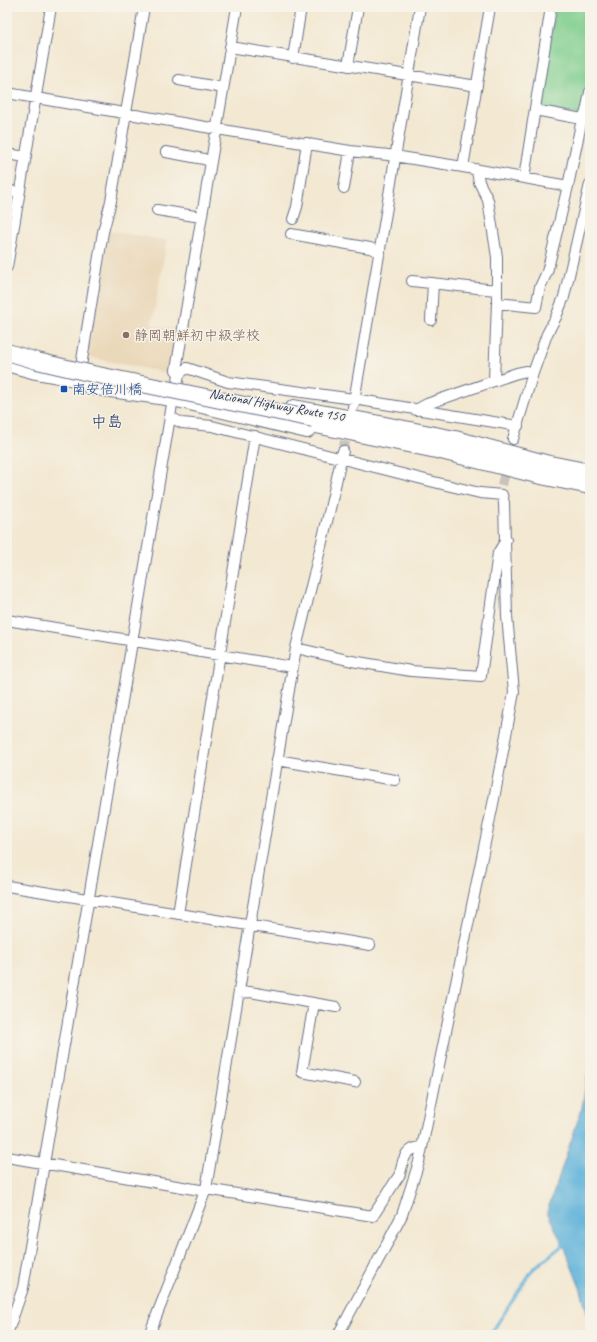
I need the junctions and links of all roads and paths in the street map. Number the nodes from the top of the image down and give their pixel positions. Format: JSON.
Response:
{"nodes":[{"id":1,"x":51,"y":7,"type":"edge"},
{"id":2,"x":144,"y":7,"type":"edge"},
{"id":3,"x":237,"y":7,"type":"edge"},
{"id":4,"x":301,"y":7,"type":"edge"},
{"id":5,"x":358,"y":7,"type":"edge"},
{"id":6,"x":420,"y":7,"type":"edge"},
{"id":7,"x":490,"y":7,"type":"edge"},
{"id":8,"x":551,"y":7,"type":"edge"},
{"id":9,"x":230,"y":47,"type":"junction"},
{"id":10,"x":293,"y":58,"type":"junction"},
{"id":11,"x":348,"y":66,"type":"junction"},
{"id":12,"x":408,"y":76,"type":"junction"},
{"id":13,"x":179,"y":80,"type":"dead end"},
{"id":14,"x":477,"y":86,"type":"junction"},
{"id":15,"x":223,"y":88,"type":"junction"},
{"id":16,"x":590,"y":92,"type":"edge"},
{"id":17,"x":7,"y":93,"type":"edge"},
{"id":18,"x":36,"y":97,"type":"junction"},
{"id":19,"x":535,"y":110,"type":"junction"},
{"id":20,"x":126,"y":113,"type":"junction"},
{"id":21,"x":582,"y":119,"type":"junction"},
{"id":22,"x":217,"y":129,"type":"junction"},
{"id":23,"x":307,"y":143,"type":"junction"},
{"id":24,"x":350,"y":151,"type":"junction"},
{"id":25,"x":166,"y":152,"type":"dead end"},
{"id":26,"x":7,"y":154,"type":"edge"},
{"id":27,"x":26,"y":157,"type":"junction"},
{"id":28,"x":395,"y":157,"type":"junction"},
{"id":29,"x":211,"y":162,"type":"junction"},
{"id":30,"x":463,"y":167,"type":"junction"},
{"id":31,"x":478,"y":171,"type":"junction"},
{"id":32,"x":524,"y":178,"type":"junction"},
{"id":33,"x":590,"y":184,"type":"edge"},
{"id":34,"x":568,"y":186,"type":"junction"},
{"id":35,"x":344,"y":188,"type":"dead end"},
{"id":36,"x":7,"y":189,"type":"edge"},
{"id":37,"x":19,"y":194,"type":"junction"},
{"id":38,"x":157,"y":210,"type":"dead end"},
{"id":39,"x":201,"y":217,"type":"junction"},
{"id":40,"x":294,"y":219,"type":"dead end"},
{"id":41,"x":291,"y":234,"type":"dead end"},
{"id":42,"x":380,"y":252,"type":"junction"},
{"id":43,"x":7,"y":267,"type":"edge"},
{"id":44,"x":412,"y":281,"type":"dead end"},
{"id":45,"x":433,"y":283,"type":"junction"},
{"id":46,"x":496,"y":290,"type":"junction"},
{"id":47,"x":497,"y":303,"type":"junction"},
{"id":48,"x":431,"y":320,"type":"dead end"},
{"id":49,"x":7,"y":353,"type":"edge"},
{"id":50,"x":7,"y":363,"type":"edge"},
{"id":51,"x":81,"y":366,"type":"junction"},
{"id":52,"x":7,"y":372,"type":"edge"},
{"id":53,"x":534,"y":373,"type":"junction"},
{"id":54,"x":494,"y":380,"type":"junction"},
{"id":55,"x":176,"y":386,"type":"junction"},
{"id":56,"x":353,"y":403,"type":"junction"},
{"id":57,"x":416,"y":410,"type":"junction"},
{"id":58,"x":170,"y":416,"type":"junction"},
{"id":59,"x":313,"y":421,"type":"junction"},
{"id":60,"x":518,"y":426,"type":"junction"},
{"id":61,"x":255,"y":436,"type":"junction"},
{"id":62,"x":513,"y":439,"type":"tunnel mouth"},
{"id":63,"x":343,"y":455,"type":"junction"},
{"id":64,"x":543,"y":469,"type":"junction"},
{"id":65,"x":590,"y":472,"type":"edge"},
{"id":66,"x":590,"y":486,"type":"edge"},
{"id":67,"x":506,"y":540,"type":"junction"},
{"id":68,"x":7,"y":620,"type":"edge"},
{"id":69,"x":132,"y":640,"type":"junction"},
{"id":70,"x":296,"y":648,"type":"junction"},
{"id":71,"x":221,"y":655,"type":"junction"},
{"id":72,"x":292,"y":667,"type":"junction"},
{"id":73,"x":277,"y":760,"type":"junction"},
{"id":74,"x":394,"y":780,"type":"dead end"},
{"id":75,"x":7,"y":886,"type":"edge"},
{"id":76,"x":88,"y":900,"type":"junction"},
{"id":77,"x":178,"y":914,"type":"junction"},
{"id":78,"x":250,"y":926,"type":"junction"},
{"id":79,"x":370,"y":945,"type":"dead end"},
{"id":80,"x":239,"y":993,"type":"junction"},
{"id":81,"x":314,"y":1003,"type":"junction"},
{"id":82,"x":336,"y":1007,"type":"dead end"},
{"id":83,"x":355,"y":1082,"type":"dead end"},
{"id":84,"x":422,"y":1146,"type":"junction"},
{"id":85,"x":7,"y":1157,"type":"edge"},
{"id":86,"x":44,"y":1163,"type":"junction"},
{"id":87,"x":206,"y":1189,"type":"junction"},
{"id":88,"x":7,"y":1334,"type":"edge"},
{"id":89,"x":149,"y":1335,"type":"edge"},
{"id":90,"x":338,"y":1335,"type":"edge"}],
"edges":[{"from":1,"to":18,"type":"street"},
{"from":2,"to":20,"type":"street"},
{"from":3,"to":9,"type":"street"},
{"from":4,"to":10,"type":"street"},
{"from":5,"to":11,"type":"street"},
{"from":6,"to":12,"type":"street"},
{"from":7,"to":14,"type":"street"},
{"from":8,"to":19,"type":"street"},
{"from":9,"to":10,"type":"street"},
{"from":9,"to":15,"type":"street"},
{"from":10,"to":11,"type":"street"},
{"from":11,"to":12,"type":"street"},
{"from":12,"to":14,"type":"street"},
{"from":12,"to":28,"type":"street"},
{"from":13,"to":15,"type":"street"},
{"from":14,"to":30,"type":"street"},
{"from":15,"to":22,"type":"street"},
{"from":16,"to":21,"type":"street"},
{"from":17,"to":18,"type":"street"},
{"from":18,"to":20,"type":"street"},
{"from":18,"to":27,"type":"street"},
{"from":19,"to":21,"type":"street"},
{"from":19,"to":32,"type":"street"},
{"from":20,"to":22,"type":"street"},
{"from":20,"to":51,"type":"street"},
{"from":21,"to":34,"type":"street"},
{"from":22,"to":23,"type":"street"},
{"from":22,"to":29,"type":"street"},
{"from":23,"to":24,"type":"street"},
{"from":23,"to":40,"type":"street"},
{"from":24,"to":28,"type":"street"},
{"from":24,"to":35,"type":"street"},
{"from":25,"to":29,"type":"street"},
{"from":26,"to":27,"type":"street"},
{"from":27,"to":37,"type":"street"},
{"from":28,"to":30,"type":"street"},
{"from":28,"to":42,"type":"street"},
{"from":29,"to":39,"type":"street"},
{"from":30,"to":31,"type":"street"},
{"from":31,"to":32,"type":"street"},
{"from":31,"to":46,"type":"street"},
{"from":32,"to":34,"type":"street"},
{"from":33,"to":53,"type":"street"},
{"from":34,"to":47,"type":"street"},
{"from":36,"to":37,"type":"street"},
{"from":37,"to":43,"type":"street"},
{"from":38,"to":39,"type":"street"},
{"from":39,"to":55,"type":"street"},
{"from":41,"to":42,"type":"street"},
{"from":42,"to":56,"type":"street"},
{"from":44,"to":45,"type":"street"},
{"from":45,"to":46,"type":"street"},
{"from":45,"to":48,"type":"street"},
{"from":46,"to":47,"type":"street"},
{"from":47,"to":54,"type":"street"},
{"from":49,"to":51,"type":"highway","name":"National Highway Route 150"},
{"from":49,"to":59,"type":"highway","bridge":true},
{"from":50,"to":59,"type":"highway"},
{"from":51,"to":55,"type":"highway","name":"National Highway Route 150"},
{"from":52,"to":55,"type":"highway","name":"National Highway Route 150"},
{"from":53,"to":54,"type":"street"},
{"from":53,"to":60,"type":"street"},
{"from":54,"to":57,"type":"street"},
{"from":55,"to":56,"type":"street"},
{"from":55,"to":58,"type":"street"},
{"from":55,"to":64,"type":"highway","name":"National Highway Route 150"},
{"from":55,"to":64,"type":"highway","name":"National Highway Route 150"},
{"from":56,"to":57,"type":"street"},
{"from":57,"to":60,"type":"street"},
{"from":58,"to":61,"type":"street"},
{"from":58,"to":69,"type":"street"},
{"from":59,"to":64,"type":"highway","name":"National Highway Route 150"},
{"from":60,"to":62,"type":"street"},
{"from":61,"to":63,"type":"street"},
{"from":61,"to":71,"type":"street"},
{"from":63,"to":67,"type":"street"},
{"from":63,"to":70,"type":"street"},
{"from":64,"to":65,"type":"highway","name":"National Highway Route 150"},
{"from":64,"to":66,"type":"highway","name":"National Highway Route 150"},
{"from":67,"to":70,"type":"street"},
{"from":67,"to":84,"type":"street"},
{"from":68,"to":69,"type":"street"},
{"from":69,"to":71,"type":"street"},
{"from":69,"to":76,"type":"street"},
{"from":70,"to":72,"type":"street"},
{"from":71,"to":72,"type":"street"},
{"from":71,"to":77,"type":"street"},
{"from":72,"to":73,"type":"street"},
{"from":73,"to":74,"type":"street"},
{"from":73,"to":78,"type":"street"},
{"from":75,"to":76,"type":"street"},
{"from":76,"to":77,"type":"street"},
{"from":76,"to":86,"type":"street"},
{"from":77,"to":78,"type":"street"},
{"from":78,"to":79,"type":"street"},
{"from":78,"to":80,"type":"street"},
{"from":80,"to":81,"type":"street"},
{"from":80,"to":87,"type":"street"},
{"from":81,"to":82,"type":"street"},
{"from":81,"to":83,"type":"street"},
{"from":84,"to":87,"type":"street"},
{"from":84,"to":90,"type":"street"},
{"from":85,"to":86,"type":"street"},
{"from":86,"to":87,"type":"street"},
{"from":86,"to":88,"type":"street"},
{"from":87,"to":89,"type":"street"}]}
